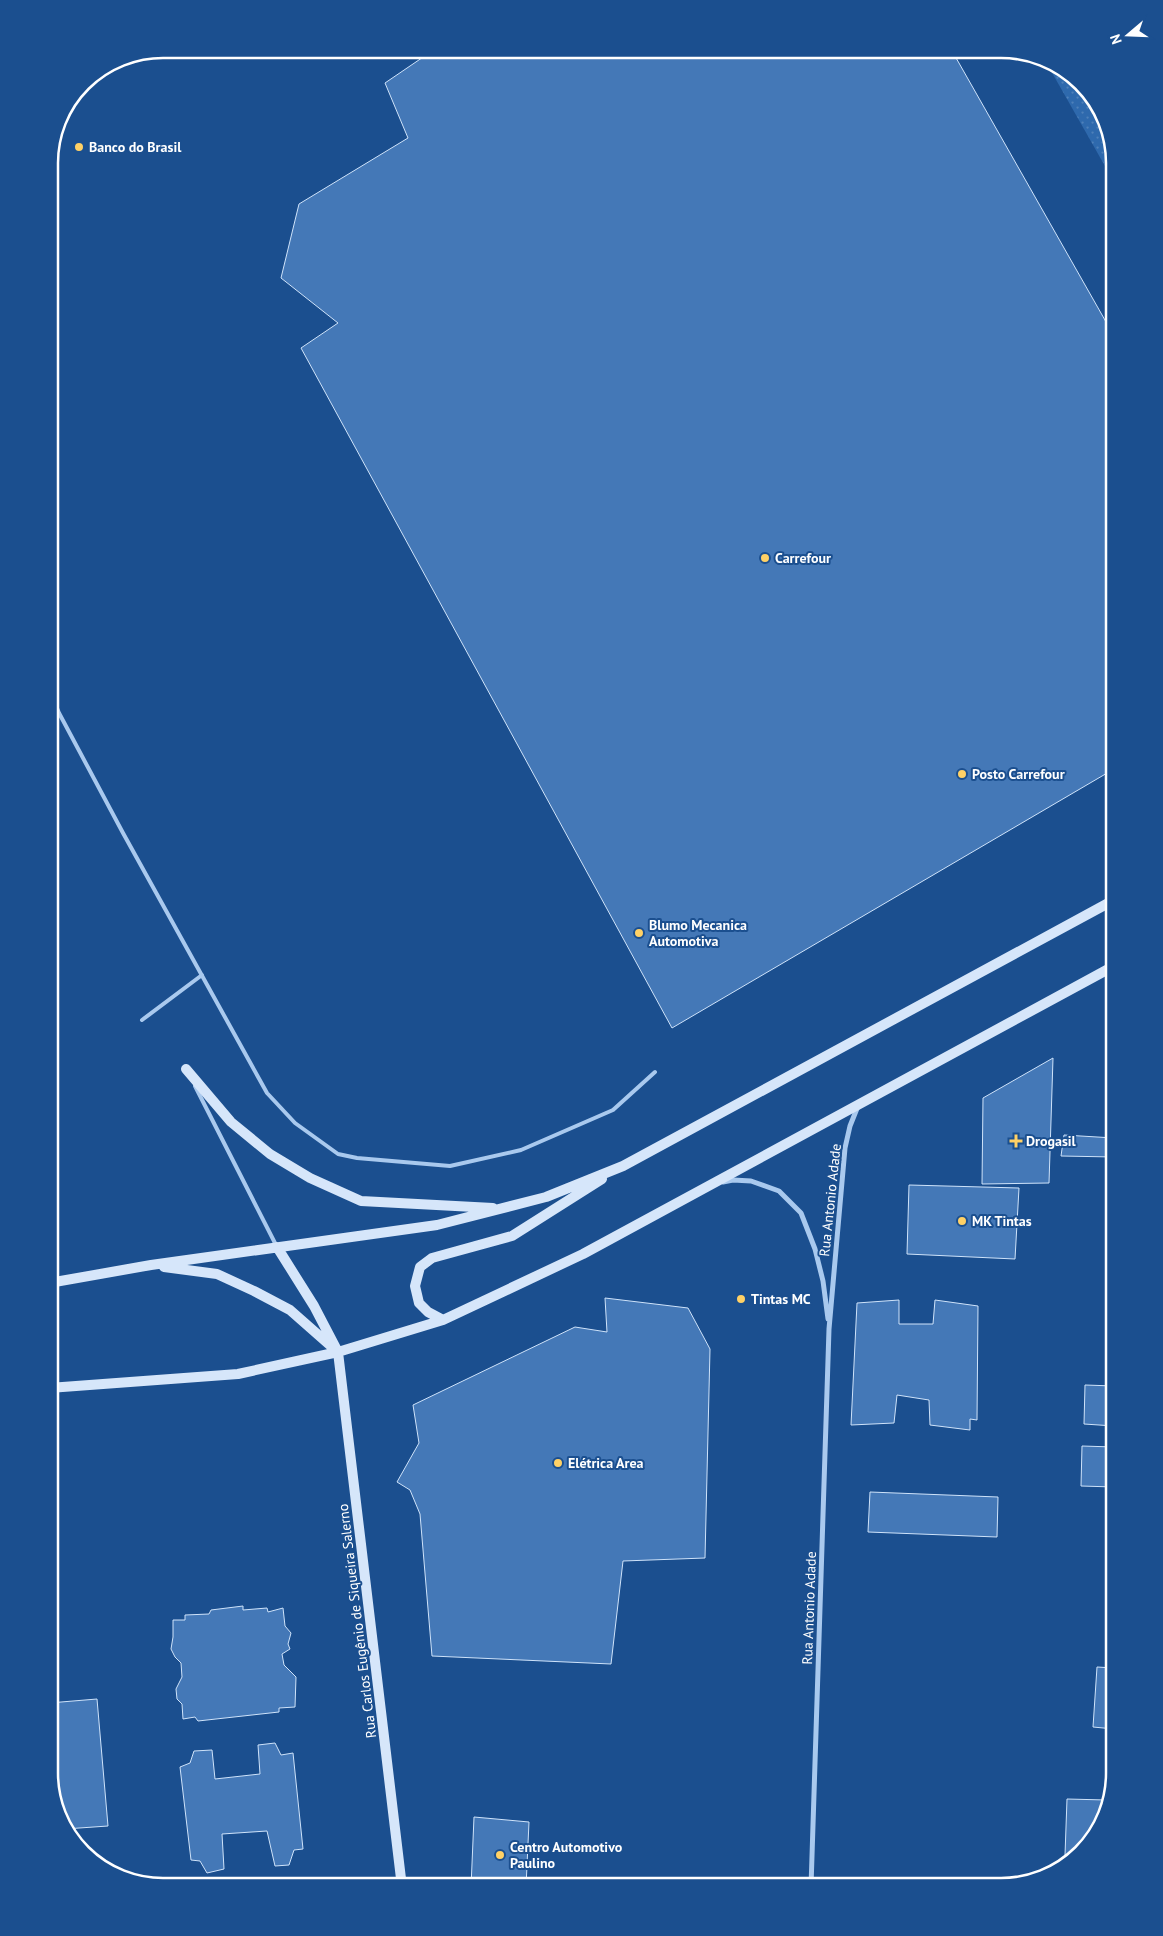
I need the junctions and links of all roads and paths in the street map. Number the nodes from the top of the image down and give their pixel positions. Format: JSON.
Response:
{"nodes":[{"id":1,"x":58,"y":709,"type":"edge"},
{"id":2,"x":1106,"y":904,"type":"edge"},
{"id":3,"x":1106,"y":970,"type":"edge"},
{"id":4,"x":202,"y":975,"type":"junction"},
{"id":5,"x":142,"y":1020,"type":"dead end"},
{"id":6,"x":186,"y":1069,"type":"joint"},
{"id":7,"x":655,"y":1072,"type":"dead end"},
{"id":8,"x":859,"y":1105,"type":"junction"},
{"id":9,"x":623,"y":1166,"type":"junction"},
{"id":10,"x":710,"y":1185,"type":"junction"},
{"id":11,"x":504,"y":1208,"type":"junction"},
{"id":12,"x":277,"y":1247,"type":"junction"},
{"id":13,"x":151,"y":1265,"type":"junction"},
{"id":14,"x":58,"y":1281,"type":"edge"},
{"id":15,"x":444,"y":1320,"type":"junction"},
{"id":16,"x":829,"y":1329,"type":"junction"},
{"id":17,"x":338,"y":1352,"type":"junction"},
{"id":18,"x":58,"y":1387,"type":"edge"},
{"id":19,"x":401,"y":1878,"type":"edge"},
{"id":20,"x":811,"y":1878,"type":"edge"}],
"edges":[{"from":1,"to":4,"type":"lane"},
{"from":2,"to":9,"type":"main road"},
{"from":3,"to":8,"type":"main road"},
{"from":4,"to":5,"type":"lane"},
{"from":4,"to":7,"type":"lane"},
{"from":6,"to":11,"type":"main road"},
{"from":6,"to":12,"type":"lane"},
{"from":8,"to":10,"type":"main road"},
{"from":8,"to":16,"type":"street","name":"Rua Antonio Adade"},
{"from":9,"to":11,"type":"main road"},
{"from":9,"to":15,"type":"main road"},
{"from":10,"to":15,"type":"main road"},
{"from":10,"to":16,"type":"street","name":"Rua Antonio Adade"},
{"from":11,"to":12,"type":"main road"},
{"from":12,"to":13,"type":"main road"},
{"from":12,"to":17,"type":"main road"},
{"from":13,"to":14,"type":"main road"},
{"from":13,"to":17,"type":"main road"},
{"from":15,"to":17,"type":"main road"},
{"from":16,"to":20,"type":"street","name":"Rua Antonio Adade"},
{"from":17,"to":18,"type":"main road"},
{"from":17,"to":19,"type":"main road","name":"Rua Carlos Eugênio de Siqueira Salerno"}]}
